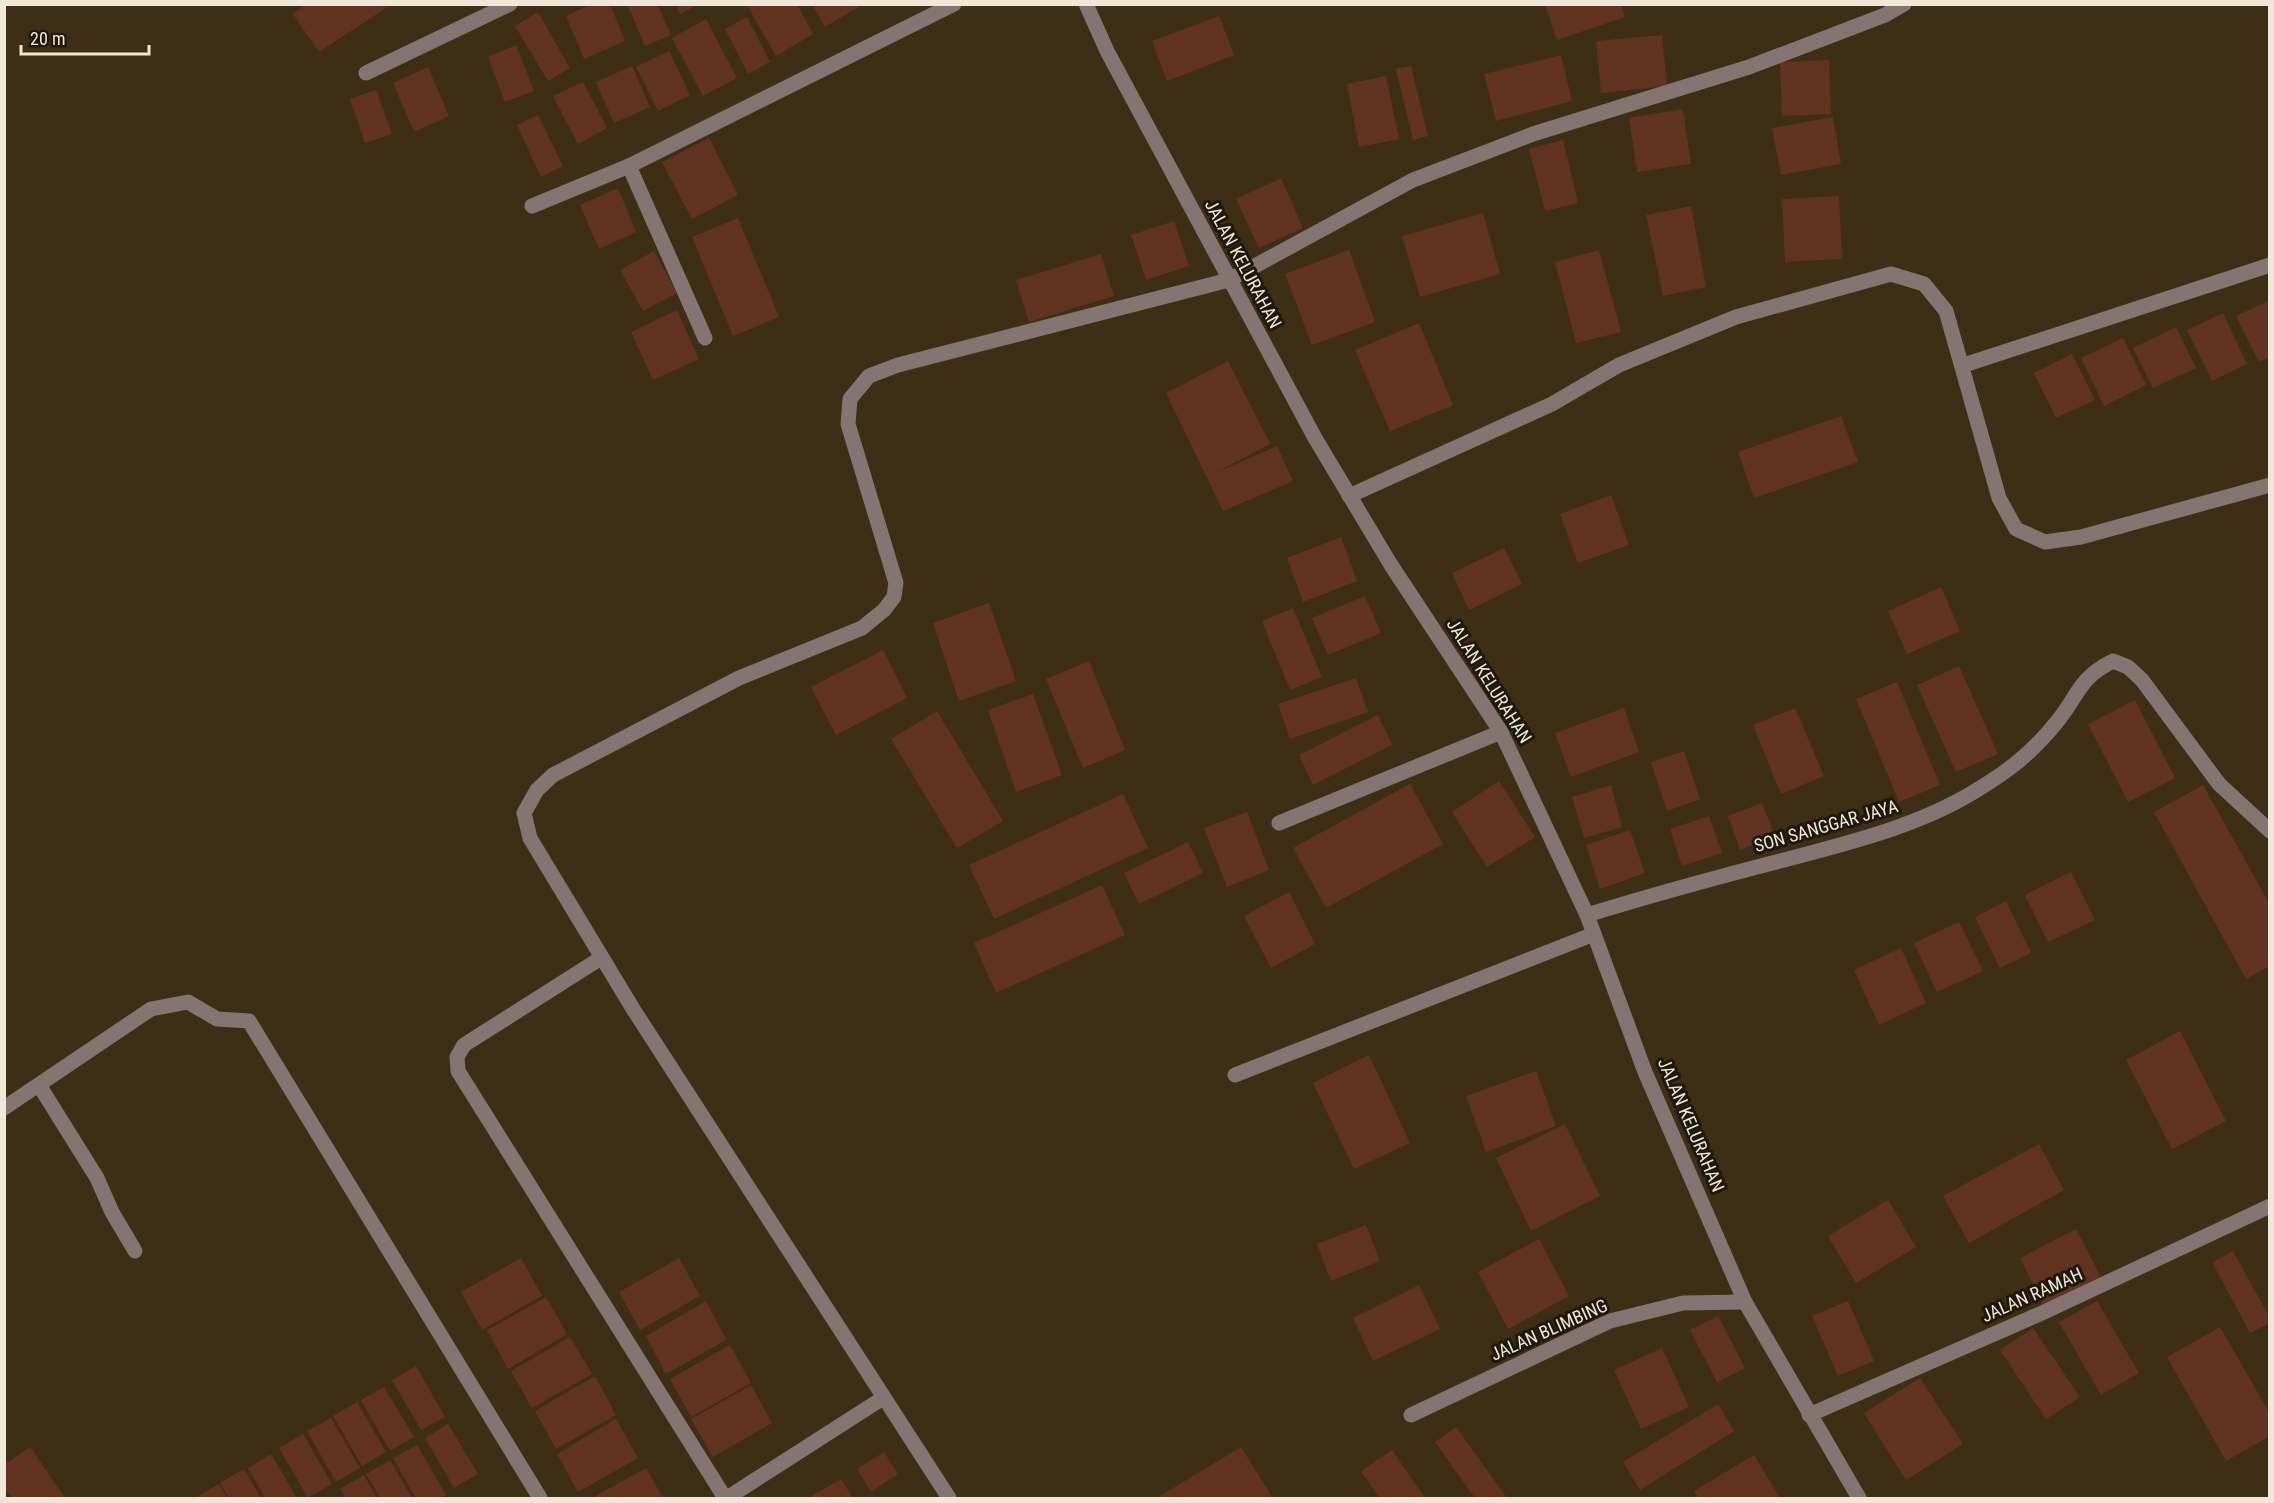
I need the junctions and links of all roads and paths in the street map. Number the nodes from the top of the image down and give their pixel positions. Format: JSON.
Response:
{"nodes":[{"id":1,"x":510,"y":4,"type":"edge"},
{"id":2,"x":954,"y":4,"type":"edge"},
{"id":3,"x":1086,"y":4,"type":"edge"},
{"id":4,"x":1905,"y":4,"type":"edge"},
{"id":5,"x":366,"y":73,"type":"dead end"},
{"id":6,"x":629,"y":166,"type":"junction"},
{"id":7,"x":532,"y":206,"type":"dead end"},
{"id":8,"x":2270,"y":265,"type":"edge"},
{"id":9,"x":1228,"y":280,"type":"junction"},
{"id":10,"x":705,"y":338,"type":"dead end"},
{"id":11,"x":1964,"y":365,"type":"junction"},
{"id":12,"x":2270,"y":485,"type":"edge"},
{"id":13,"x":1349,"y":496,"type":"junction"},
{"id":14,"x":1501,"y":732,"type":"junction"},
{"id":15,"x":1279,"y":823,"type":"dead end"},
{"id":16,"x":2270,"y":831,"type":"edge"},
{"id":17,"x":1587,"y":915,"type":"junction"},
{"id":18,"x":1594,"y":934,"type":"junction"},
{"id":19,"x":601,"y":958,"type":"junction"},
{"id":20,"x":1235,"y":1076,"type":"dead end"},
{"id":21,"x":39,"y":1084,"type":"junction"},
{"id":22,"x":4,"y":1108,"type":"edge"},
{"id":23,"x":2270,"y":1206,"type":"edge"},
{"id":24,"x":135,"y":1251,"type":"dead end"},
{"id":25,"x":1745,"y":1302,"type":"junction"},
{"id":26,"x":883,"y":1398,"type":"junction"},
{"id":27,"x":1411,"y":1415,"type":"dead end"},
{"id":28,"x":1809,"y":1415,"type":"junction"},
{"id":29,"x":539,"y":1498,"type":"edge"},
{"id":30,"x":726,"y":1498,"type":"edge"},
{"id":31,"x":949,"y":1498,"type":"edge"},
{"id":32,"x":1859,"y":1498,"type":"edge"}],
"edges":[{"from":1,"to":5,"type":"street"},
{"from":2,"to":6,"type":"street"},
{"from":3,"to":9,"type":"street","name":"JALAN KELURAHAN"},
{"from":4,"to":9,"type":"street"},
{"from":6,"to":7,"type":"street"},
{"from":6,"to":10,"type":"street"},
{"from":8,"to":11,"type":"street"},
{"from":9,"to":13,"type":"street","name":"JALAN KELURAHAN"},
{"from":9,"to":19,"type":"street"},
{"from":11,"to":12,"type":"street"},
{"from":11,"to":13,"type":"street"},
{"from":13,"to":14,"type":"street","name":"JALAN KELURAHAN"},
{"from":14,"to":15,"type":"street"},
{"from":14,"to":17,"type":"street","name":"JALAN KELURAHAN"},
{"from":16,"to":17,"type":"street","name":"SON SANGGAR JAYA"},
{"from":17,"to":18,"type":"street","name":"JALAN KELURAHAN"},
{"from":18,"to":20,"type":"street"},
{"from":18,"to":25,"type":"street","name":"JALAN KELURAHAN"},
{"from":19,"to":26,"type":"street"},
{"from":19,"to":30,"type":"street"},
{"from":21,"to":22,"type":"street"},
{"from":21,"to":24,"type":"street"},
{"from":21,"to":29,"type":"street"},
{"from":23,"to":28,"type":"street","name":"JALAN RAMAH"},
{"from":25,"to":27,"type":"street","name":"JALAN BLIMBING"},
{"from":25,"to":28,"type":"street","name":"JALAN KELURAHAN"},
{"from":26,"to":30,"type":"street"},
{"from":26,"to":31,"type":"street"},
{"from":28,"to":32,"type":"street","name":"JALAN KELURAHAN"}]}
